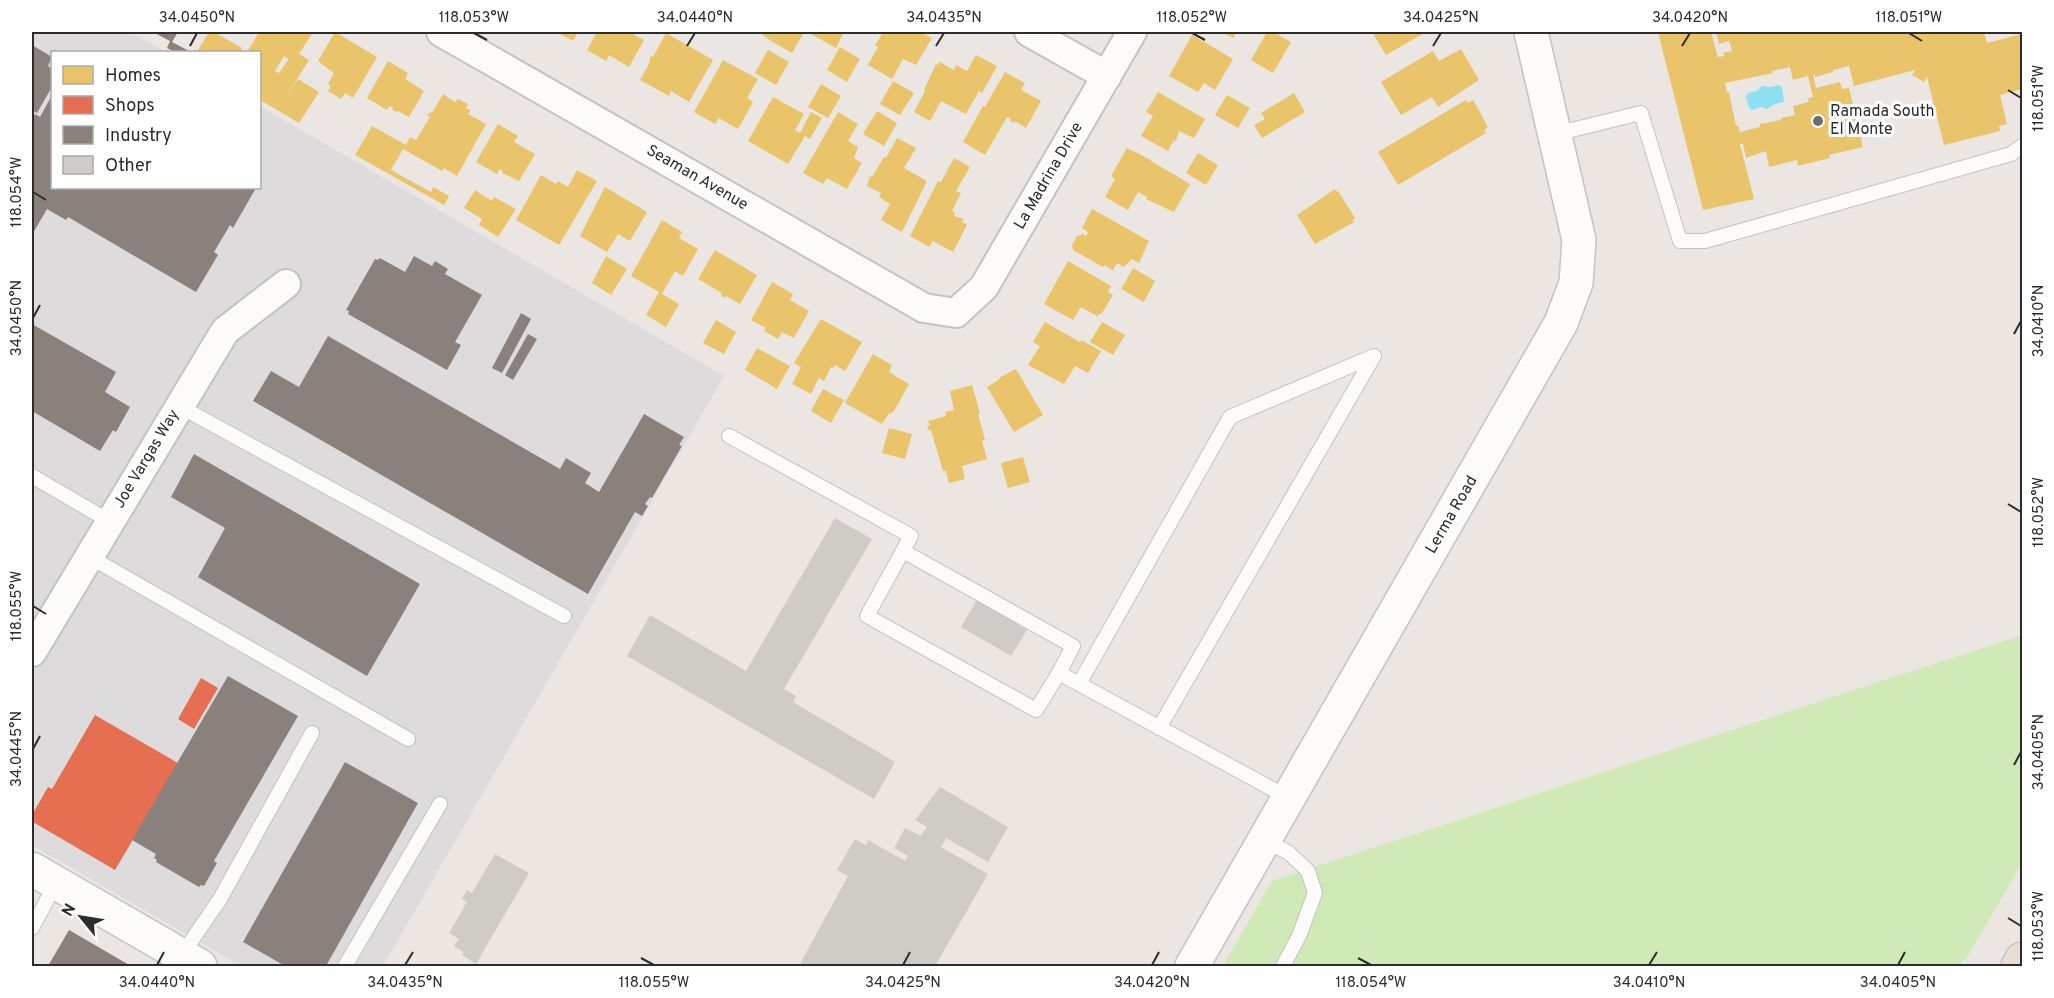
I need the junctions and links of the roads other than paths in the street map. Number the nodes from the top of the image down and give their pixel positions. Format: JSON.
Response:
{"nodes":[{"id":1,"x":441,"y":32,"type":"edge"},
{"id":2,"x":1029,"y":32,"type":"edge"},
{"id":3,"x":1132,"y":32,"type":"edge"},
{"id":4,"x":1531,"y":32,"type":"edge"},
{"id":5,"x":1107,"y":76,"type":"junction"},
{"id":6,"x":1555,"y":134,"type":"junction"},
{"id":7,"x":2022,"y":146,"type":"edge"},
{"id":8,"x":286,"y":284,"type":"dead end"},
{"id":9,"x":956,"y":313,"type":"joint"},
{"id":10,"x":179,"y":406,"type":"junction"},
{"id":11,"x":729,"y":436,"type":"dead end"},
{"id":12,"x":32,"y":476,"type":"edge"},
{"id":13,"x":109,"y":521,"type":"junction"},
{"id":14,"x":903,"y":551,"type":"junction"},
{"id":15,"x":88,"y":556,"type":"junction"},
{"id":16,"x":564,"y":616,"type":"dead end"},
{"id":17,"x":32,"y":652,"type":"edge"},
{"id":18,"x":1059,"y":673,"type":"junction"},
{"id":19,"x":1079,"y":684,"type":"junction"},
{"id":20,"x":1159,"y":728,"type":"junction"},
{"id":21,"x":312,"y":733,"type":"dead end"},
{"id":22,"x":408,"y":739,"type":"dead end"},
{"id":23,"x":1289,"y":798,"type":"junction"},
{"id":24,"x":440,"y":804,"type":"dead end"},
{"id":25,"x":1265,"y":840,"type":"junction"},
{"id":26,"x":44,"y":876,"type":"edge"},
{"id":27,"x":32,"y":928,"type":"edge"},
{"id":28,"x":2022,"y":959,"type":"edge"},
{"id":29,"x":190,"y":961,"type":"edge"},
{"id":30,"x":345,"y":966,"type":"edge"},
{"id":31,"x":1192,"y":966,"type":"edge"},
{"id":32,"x":1283,"y":966,"type":"edge"},
{"id":33,"x":2018,"y":966,"type":"edge"}],
"edges":[{"from":1,"to":9,"type":"street","name":"Seaman Avenue"},
{"from":2,"to":5,"type":"street"},
{"from":3,"to":5,"type":"street","name":"La Madrina Drive"},
{"from":4,"to":6,"type":"street","name":"Lerma Road"},
{"from":5,"to":9,"type":"street","name":"La Madrina Drive"},
{"from":6,"to":7,"type":"lane"},
{"from":6,"to":23,"type":"street","name":"Lerma Road"},
{"from":8,"to":10,"type":"street","name":"Joe Vargas Way"},
{"from":10,"to":13,"type":"street","name":"Joe Vargas Way"},
{"from":10,"to":16,"type":"lane"},
{"from":11,"to":14,"type":"lane"},
{"from":12,"to":13,"type":"lane"},
{"from":13,"to":15,"type":"street","name":"Joe Vargas Way"},
{"from":14,"to":18,"type":"lane"},
{"from":14,"to":18,"type":"lane"},
{"from":15,"to":17,"type":"street","name":"Joe Vargas Way"},
{"from":15,"to":22,"type":"lane"},
{"from":18,"to":19,"type":"lane"},
{"from":19,"to":20,"type":"lane"},
{"from":19,"to":20,"type":"lane"},
{"from":20,"to":23,"type":"lane"},
{"from":21,"to":29,"type":"lane"},
{"from":23,"to":25,"type":"street","name":"Lerma Road"},
{"from":24,"to":30,"type":"lane"},
{"from":25,"to":31,"type":"street","name":"Lerma Road"},
{"from":25,"to":32,"type":"lane"},
{"from":26,"to":27,"type":"lane"},
{"from":26,"to":29,"type":"street"},
{"from":28,"to":33,"type":"highway"}]}
